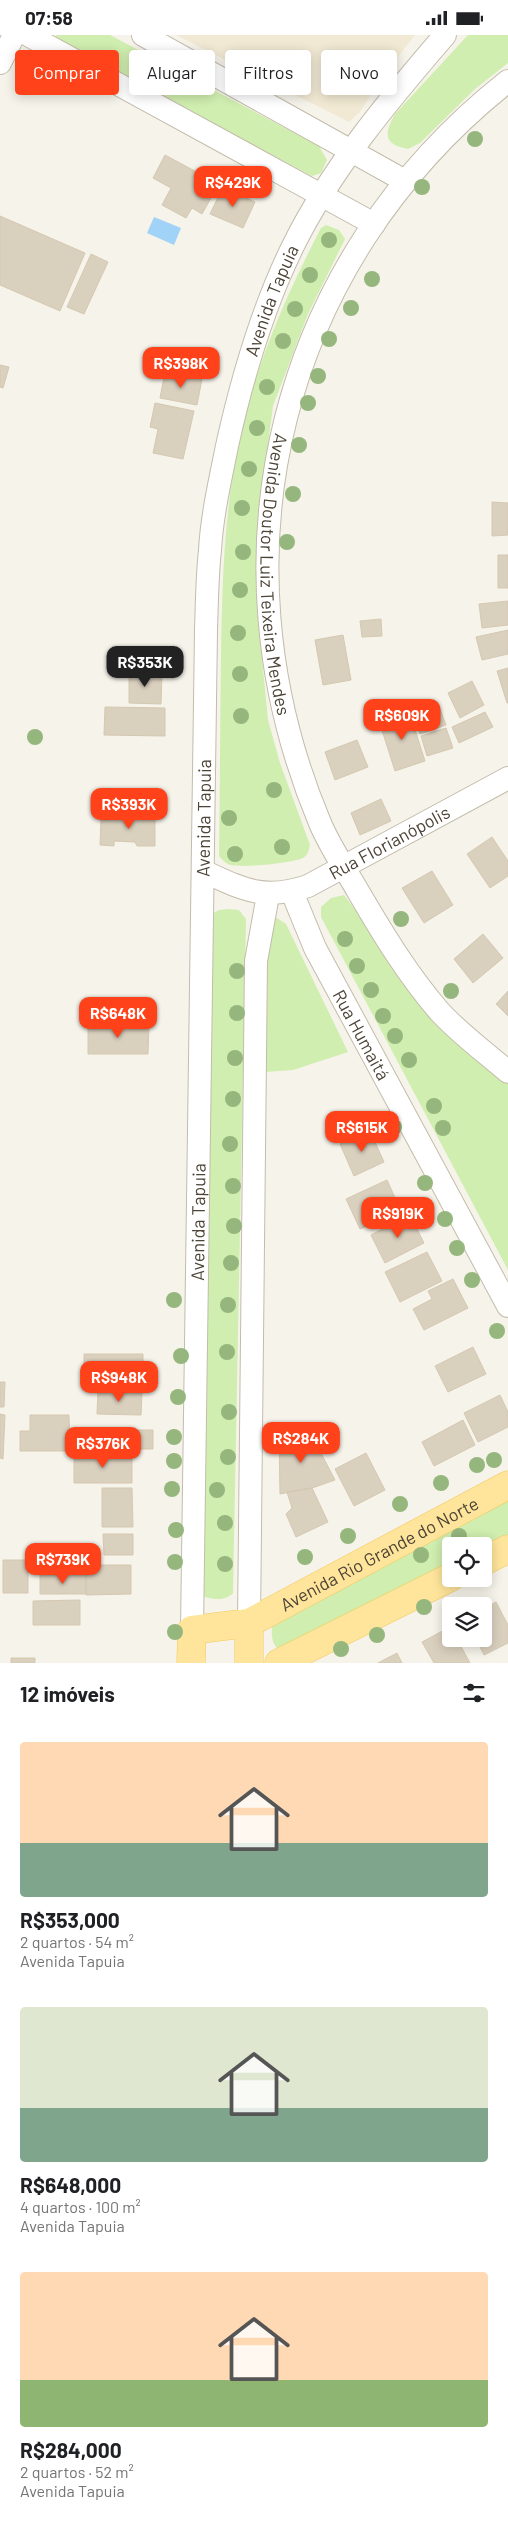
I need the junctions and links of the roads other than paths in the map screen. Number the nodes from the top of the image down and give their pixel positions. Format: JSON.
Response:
{"nodes":[{"id":1,"x":14,"y":35,"type":"edge"},
{"id":2,"x":28,"y":35,"type":"edge"},
{"id":3,"x":143,"y":35,"type":"edge"},
{"id":4,"x":445,"y":35,"type":"edge"},
{"id":5,"x":0,"y":63,"type":"edge"},
{"id":6,"x":508,"y":81,"type":"edge"},
{"id":7,"x":353,"y":151,"type":"junction"},
{"id":8,"x":405,"y":181,"type":"junction"},
{"id":9,"x":322,"y":196,"type":"junction"},
{"id":10,"x":374,"y":224,"type":"junction"},
{"id":11,"x":508,"y":778,"type":"edge"},
{"id":12,"x":344,"y":867,"type":"junction"},
{"id":13,"x":203,"y":871,"type":"junction"},
{"id":14,"x":292,"y":891,"type":"junction"},
{"id":15,"x":268,"y":895,"type":"junction"},
{"id":16,"x":508,"y":1072,"type":"edge"},
{"id":17,"x":508,"y":1306,"type":"edge"},
{"id":18,"x":508,"y":1485,"type":"edge"},
{"id":19,"x":508,"y":1549,"type":"edge"},
{"id":20,"x":492,"y":1557,"type":"edge"},
{"id":21,"x":442,"y":1582,"type":"edge"},
{"id":22,"x":249,"y":1623,"type":"junction"},
{"id":23,"x":192,"y":1630,"type":"junction"},
{"id":24,"x":191,"y":1663,"type":"edge"},
{"id":25,"x":249,"y":1663,"type":"edge"},
{"id":26,"x":279,"y":1663,"type":"edge"}],
"edges":[{"from":1,"to":5,"type":"street"},
{"from":2,"to":9,"type":"street"},
{"from":3,"to":7,"type":"street"},
{"from":4,"to":7,"type":"street","name":"Avenida Tapuia"},
{"from":6,"to":8,"type":"street","name":"Avenida Doutor Luiz Teixeira Mendes"},
{"from":7,"to":8,"type":"street"},
{"from":7,"to":9,"type":"street","name":"Avenida Tapuia"},
{"from":8,"to":10,"type":"street","name":"Avenida Doutor Luiz Teixeira Mendes"},
{"from":9,"to":10,"type":"street"},
{"from":9,"to":13,"type":"street","name":"Avenida Tapuia"},
{"from":10,"to":12,"type":"street","name":"Avenida Doutor Luiz Teixeira Mendes"},
{"from":11,"to":12,"type":"street","name":"Rua Florianópolis"},
{"from":12,"to":14,"type":"street","name":"Rua Florianópolis"},
{"from":12,"to":16,"type":"street","name":"Avenida Doutor Luiz Teixeira Mendes"},
{"from":13,"to":15,"type":"street"},
{"from":13,"to":23,"type":"street","name":"Avenida Tapuia"},
{"from":14,"to":15,"type":"street","name":"Rua Florianópolis"},
{"from":14,"to":17,"type":"street","name":"Rua Humaitá"},
{"from":15,"to":22,"type":"street"},
{"from":18,"to":22,"type":"main road","name":"Avenida Rio Grande do Norte"},
{"from":19,"to":20,"type":"main road"},
{"from":21,"to":26,"type":"main road"},
{"from":22,"to":23,"type":"main road"},
{"from":22,"to":25,"type":"main road"},
{"from":23,"to":24,"type":"main road","name":"Avenida Tapuia"}]}
